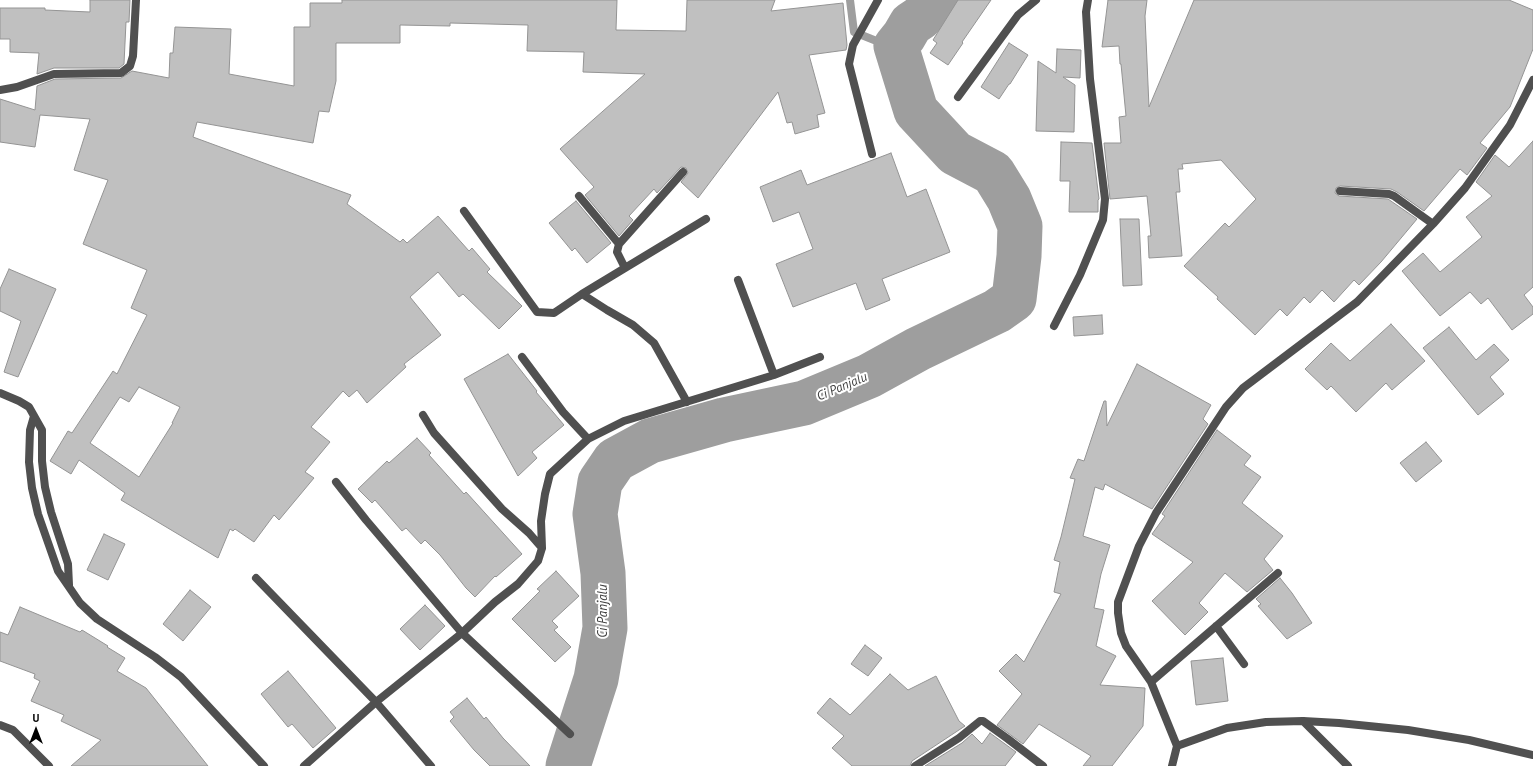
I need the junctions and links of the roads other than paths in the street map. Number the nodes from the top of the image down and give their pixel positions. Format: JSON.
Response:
{"nodes":[{"id":1,"x":136,"y":0,"type":"edge"},
{"id":2,"x":878,"y":0,"type":"edge"},
{"id":3,"x":1036,"y":0,"type":"edge"},
{"id":4,"x":1088,"y":0,"type":"edge"},
{"id":5,"x":1533,"y":80,"type":"edge"},
{"id":6,"x":0,"y":90,"type":"edge"},
{"id":7,"x":958,"y":97,"type":"dead end"},
{"id":8,"x":872,"y":154,"type":"dead end"},
{"id":9,"x":683,"y":172,"type":"dead end"},
{"id":10,"x":1340,"y":191,"type":"dead end"},
{"id":11,"x":580,"y":196,"type":"dead end"},
{"id":12,"x":464,"y":211,"type":"dead end"},
{"id":13,"x":706,"y":219,"type":"dead end"},
{"id":14,"x":1433,"y":224,"type":"junction"},
{"id":15,"x":619,"y":244,"type":"junction"},
{"id":16,"x":626,"y":268,"type":"junction"},
{"id":17,"x":738,"y":280,"type":"dead end"},
{"id":18,"x":582,"y":294,"type":"junction"},
{"id":19,"x":1054,"y":326,"type":"dead end"},
{"id":20,"x":522,"y":357,"type":"dead end"},
{"id":21,"x":820,"y":357,"type":"dead end"},
{"id":22,"x":774,"y":375,"type":"junction"},
{"id":23,"x":0,"y":393,"type":"edge"},
{"id":24,"x":687,"y":402,"type":"junction"},
{"id":25,"x":423,"y":415,"type":"dead end"},
{"id":26,"x":34,"y":416,"type":"junction"},
{"id":27,"x":588,"y":439,"type":"junction"},
{"id":28,"x":336,"y":482,"type":"dead end"},
{"id":29,"x":542,"y":548,"type":"junction"},
{"id":30,"x":1278,"y":573,"type":"dead end"},
{"id":31,"x":256,"y":578,"type":"dead end"},
{"id":32,"x":69,"y":585,"type":"junction"},
{"id":33,"x":1216,"y":626,"type":"junction"},
{"id":34,"x":462,"y":633,"type":"junction"},
{"id":35,"x":1244,"y":664,"type":"dead end"},
{"id":36,"x":1152,"y":682,"type":"junction"},
{"id":37,"x":376,"y":702,"type":"junction"},
{"id":38,"x":1303,"y":721,"type":"junction"},
{"id":39,"x":0,"y":725,"type":"edge"},
{"id":40,"x":570,"y":734,"type":"dead end"},
{"id":41,"x":1177,"y":746,"type":"junction"},
{"id":42,"x":1533,"y":755,"type":"edge"},
{"id":43,"x":49,"y":766,"type":"edge"},
{"id":44,"x":264,"y":766,"type":"edge"},
{"id":45,"x":304,"y":766,"type":"edge"},
{"id":46,"x":431,"y":766,"type":"edge"},
{"id":47,"x":915,"y":766,"type":"edge"},
{"id":48,"x":1043,"y":766,"type":"edge"},
{"id":49,"x":1172,"y":766,"type":"edge"},
{"id":50,"x":1348,"y":766,"type":"edge"}],
"edges":[{"from":1,"to":6,"type":"street"},
{"from":2,"to":8,"type":"street"},
{"from":3,"to":7,"type":"street"},
{"from":4,"to":19,"type":"street"},
{"from":5,"to":14,"type":"street"},
{"from":9,"to":15,"type":"street"},
{"from":10,"to":14,"type":"street"},
{"from":11,"to":15,"type":"street"},
{"from":12,"to":18,"type":"street"},
{"from":13,"to":16,"type":"street"},
{"from":14,"to":36,"type":"street"},
{"from":15,"to":16,"type":"street"},
{"from":16,"to":18,"type":"street"},
{"from":17,"to":22,"type":"street"},
{"from":18,"to":24,"type":"street"},
{"from":20,"to":27,"type":"street"},
{"from":21,"to":22,"type":"street"},
{"from":22,"to":24,"type":"street"},
{"from":23,"to":26,"type":"street"},
{"from":24,"to":27,"type":"street"},
{"from":25,"to":29,"type":"street"},
{"from":26,"to":32,"type":"street"},
{"from":26,"to":32,"type":"street"},
{"from":27,"to":29,"type":"street"},
{"from":28,"to":34,"type":"street"},
{"from":29,"to":34,"type":"street"},
{"from":30,"to":33,"type":"street"},
{"from":31,"to":37,"type":"street"},
{"from":32,"to":44,"type":"street"},
{"from":33,"to":35,"type":"street"},
{"from":33,"to":36,"type":"street"},
{"from":34,"to":37,"type":"street"},
{"from":34,"to":40,"type":"street"},
{"from":36,"to":41,"type":"street"},
{"from":37,"to":45,"type":"street"},
{"from":37,"to":46,"type":"street"},
{"from":38,"to":41,"type":"street"},
{"from":38,"to":42,"type":"street"},
{"from":38,"to":50,"type":"street"},
{"from":39,"to":43,"type":"street"},
{"from":41,"to":49,"type":"street"},
{"from":47,"to":48,"type":"street"}]}
